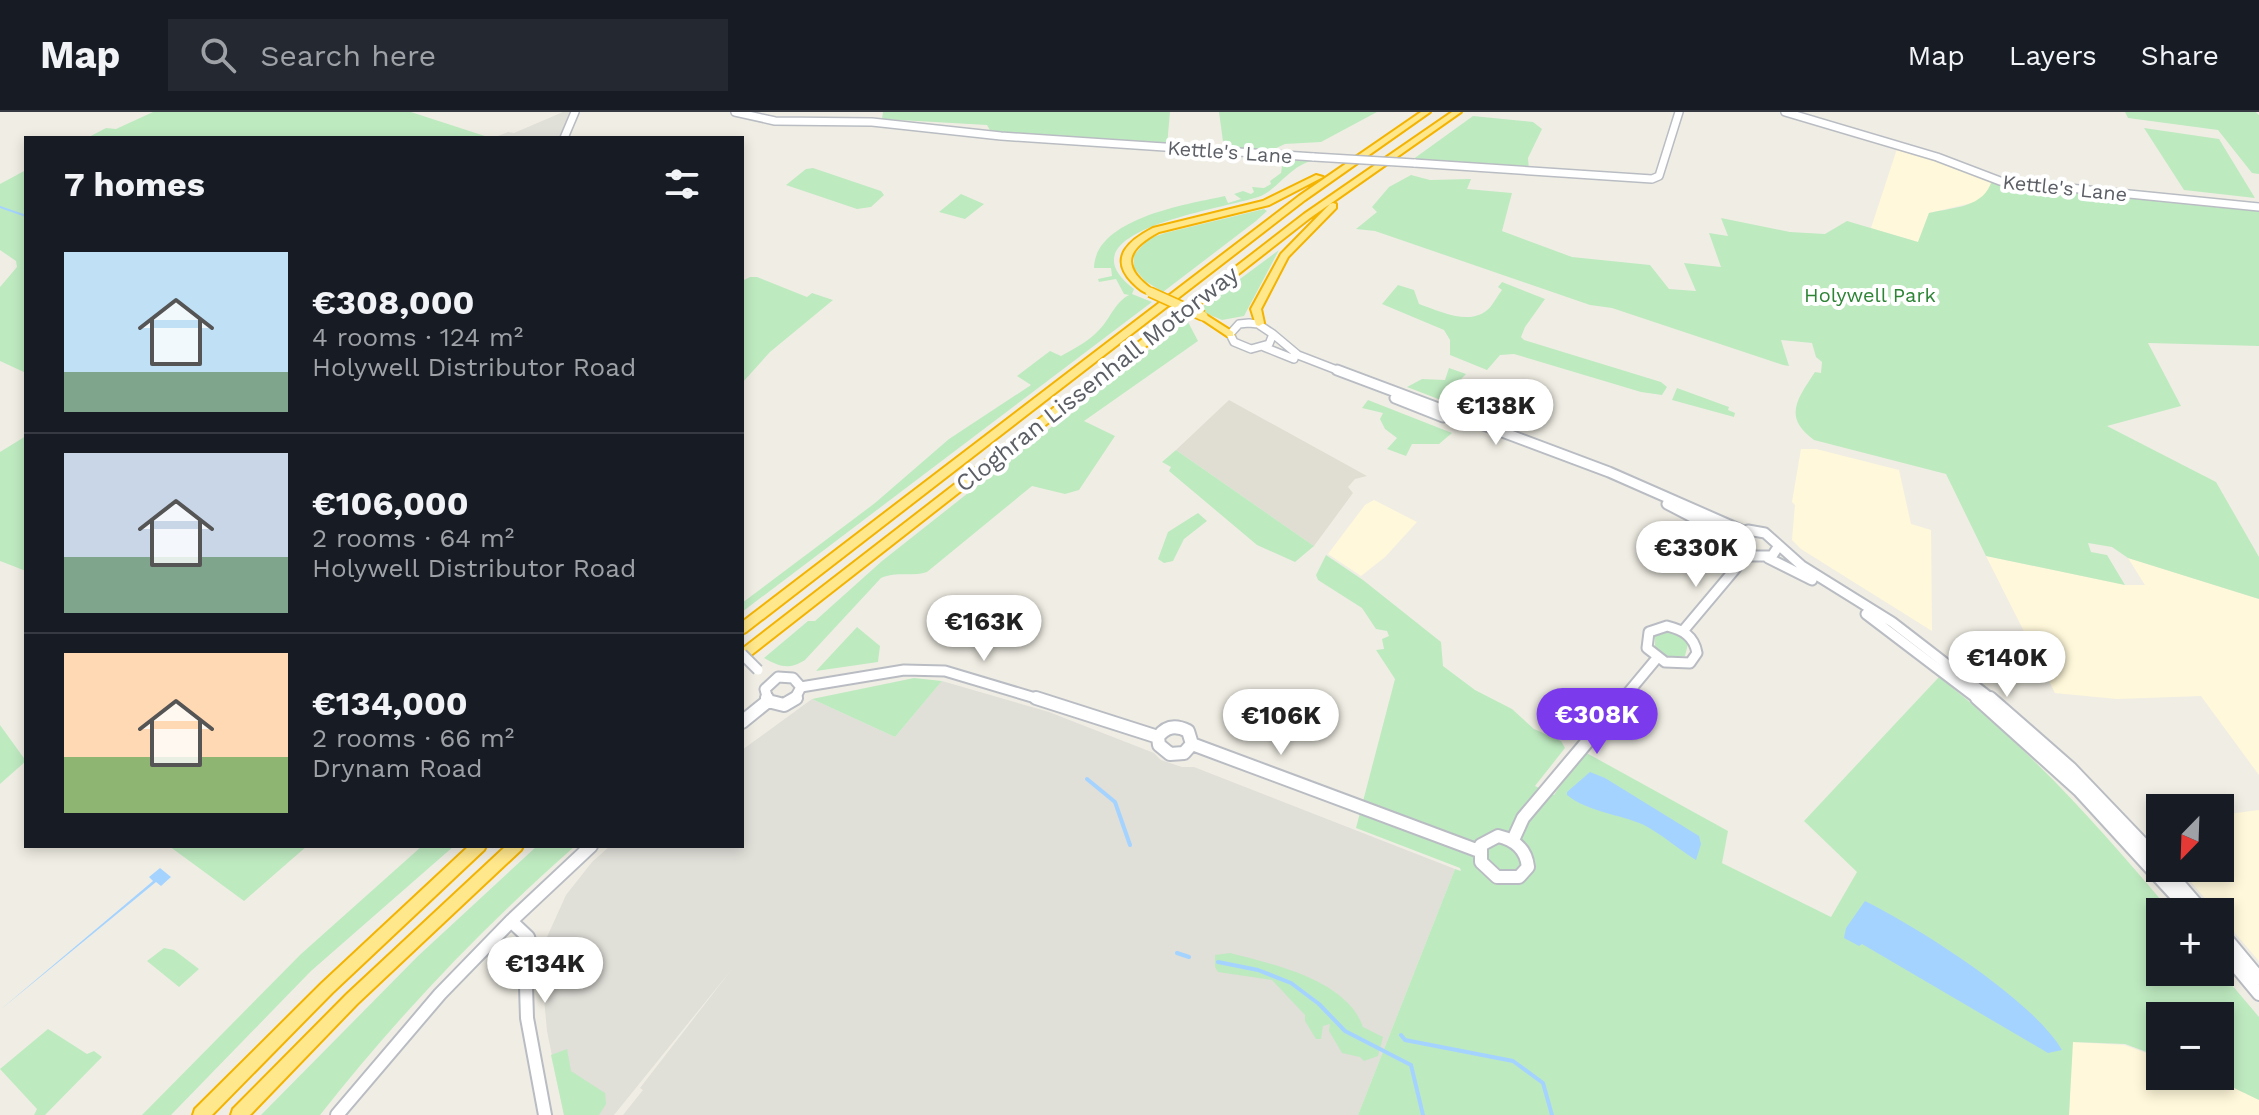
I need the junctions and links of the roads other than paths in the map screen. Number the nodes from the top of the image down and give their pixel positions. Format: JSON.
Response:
{"nodes":[{"id":1,"x":575,"y":112,"type":"edge"},
{"id":2,"x":735,"y":112,"type":"edge"},
{"id":3,"x":1425,"y":112,"type":"edge"},
{"id":4,"x":1457,"y":112,"type":"edge"},
{"id":5,"x":1679,"y":112,"type":"edge"},
{"id":6,"x":1785,"y":112,"type":"edge"},
{"id":7,"x":565,"y":136,"type":"edge"},
{"id":8,"x":1396,"y":152,"type":"junction"},
{"id":9,"x":2259,"y":207,"type":"edge"},
{"id":10,"x":1259,"y":323,"type":"junction"},
{"id":11,"x":1273,"y":333,"type":"junction"},
{"id":12,"x":1230,"y":334,"type":"junction"},
{"id":13,"x":1264,"y":347,"type":"junction"},
{"id":14,"x":1741,"y":530,"type":"junction"},
{"id":15,"x":1739,"y":547,"type":"junction"},
{"id":16,"x":1778,"y":547,"type":"junction"},
{"id":17,"x":1762,"y":558,"type":"junction"},
{"id":18,"x":1736,"y":568,"type":"junction"},
{"id":19,"x":744,"y":627,"type":"edge"},
{"id":20,"x":1683,"y":631,"type":"junction"},
{"id":21,"x":744,"y":653,"type":"edge"},
{"id":22,"x":744,"y":657,"type":"edge"},
{"id":23,"x":1657,"y":658,"type":"junction"},
{"id":24,"x":770,"y":681,"type":"junction"},
{"id":25,"x":801,"y":687,"type":"junction"},
{"id":26,"x":768,"y":701,"type":"junction"},
{"id":27,"x":744,"y":720,"type":"edge"},
{"id":28,"x":1158,"y":737,"type":"junction"},
{"id":29,"x":1192,"y":744,"type":"junction"},
{"id":30,"x":1513,"y":840,"type":"junction"},
{"id":31,"x":2146,"y":847,"type":"edge"},
{"id":32,"x":477,"y":848,"type":"edge"},
{"id":33,"x":514,"y":848,"type":"edge"},
{"id":34,"x":589,"y":848,"type":"edge"},
{"id":35,"x":1479,"y":851,"type":"junction"},
{"id":36,"x":2177,"y":882,"type":"edge"},
{"id":37,"x":2179,"y":898,"type":"edge"},
{"id":38,"x":2191,"y":898,"type":"edge"},
{"id":39,"x":511,"y":921,"type":"junction"},
{"id":40,"x":2234,"y":948,"type":"edge"},
{"id":41,"x":2234,"y":964,"type":"edge"},
{"id":42,"x":2259,"y":978,"type":"edge"},
{"id":43,"x":2259,"y":994,"type":"edge"},
{"id":44,"x":201,"y":1115,"type":"edge"},
{"id":45,"x":239,"y":1115,"type":"edge"},
{"id":46,"x":337,"y":1115,"type":"edge"},
{"id":47,"x":545,"y":1115,"type":"edge"}],
"edges":[{"from":1,"to":7,"type":"street"},
{"from":2,"to":5,"type":"street","name":"Kettle's Lane","bridge":true},
{"from":3,"to":12,"type":"highway","bridge":true},
{"from":3,"to":19,"type":"highway","name":"Cloghran Lissenhall Motorway"},
{"from":4,"to":8,"type":"highway","name":"Cloghran Lissenhall Motorway"},
{"from":6,"to":9,"type":"street","name":"Kettle's Lane"},
{"from":8,"to":10,"type":"highway"},
{"from":8,"to":21,"type":"highway","name":"Cloghran Lissenhall Motorway"},
{"from":10,"to":11,"type":"street"},
{"from":10,"to":12,"type":"street"},
{"from":11,"to":13,"type":"street"},
{"from":11,"to":14,"type":"street"},
{"from":12,"to":13,"type":"street"},
{"from":13,"to":15,"type":"street"},
{"from":14,"to":15,"type":"street"},
{"from":14,"to":16,"type":"street"},
{"from":15,"to":17,"type":"street"},
{"from":15,"to":18,"type":"street"},
{"from":16,"to":17,"type":"street"},
{"from":16,"to":31,"type":"street"},
{"from":17,"to":18,"type":"street"},
{"from":17,"to":37,"type":"street"},
{"from":18,"to":20,"type":"street"},
{"from":20,"to":23,"type":"street"},
{"from":20,"to":23,"type":"street"},
{"from":22,"to":24,"type":"street","bridge":true},
{"from":23,"to":30,"type":"street"},
{"from":24,"to":25,"type":"street"},
{"from":24,"to":26,"type":"street"},
{"from":25,"to":26,"type":"street"},
{"from":25,"to":28,"type":"street"},
{"from":26,"to":27,"type":"street"},
{"from":28,"to":29,"type":"street"},
{"from":28,"to":29,"type":"street"},
{"from":29,"to":35,"type":"street"},
{"from":30,"to":35,"type":"street"},
{"from":30,"to":35,"type":"street"},
{"from":32,"to":44,"type":"highway"},
{"from":33,"to":45,"type":"highway"},
{"from":34,"to":39,"type":"street"},
{"from":36,"to":38,"type":"street"},
{"from":39,"to":46,"type":"street"},
{"from":39,"to":47,"type":"street"},
{"from":40,"to":42,"type":"street"},
{"from":41,"to":43,"type":"street"}]}
